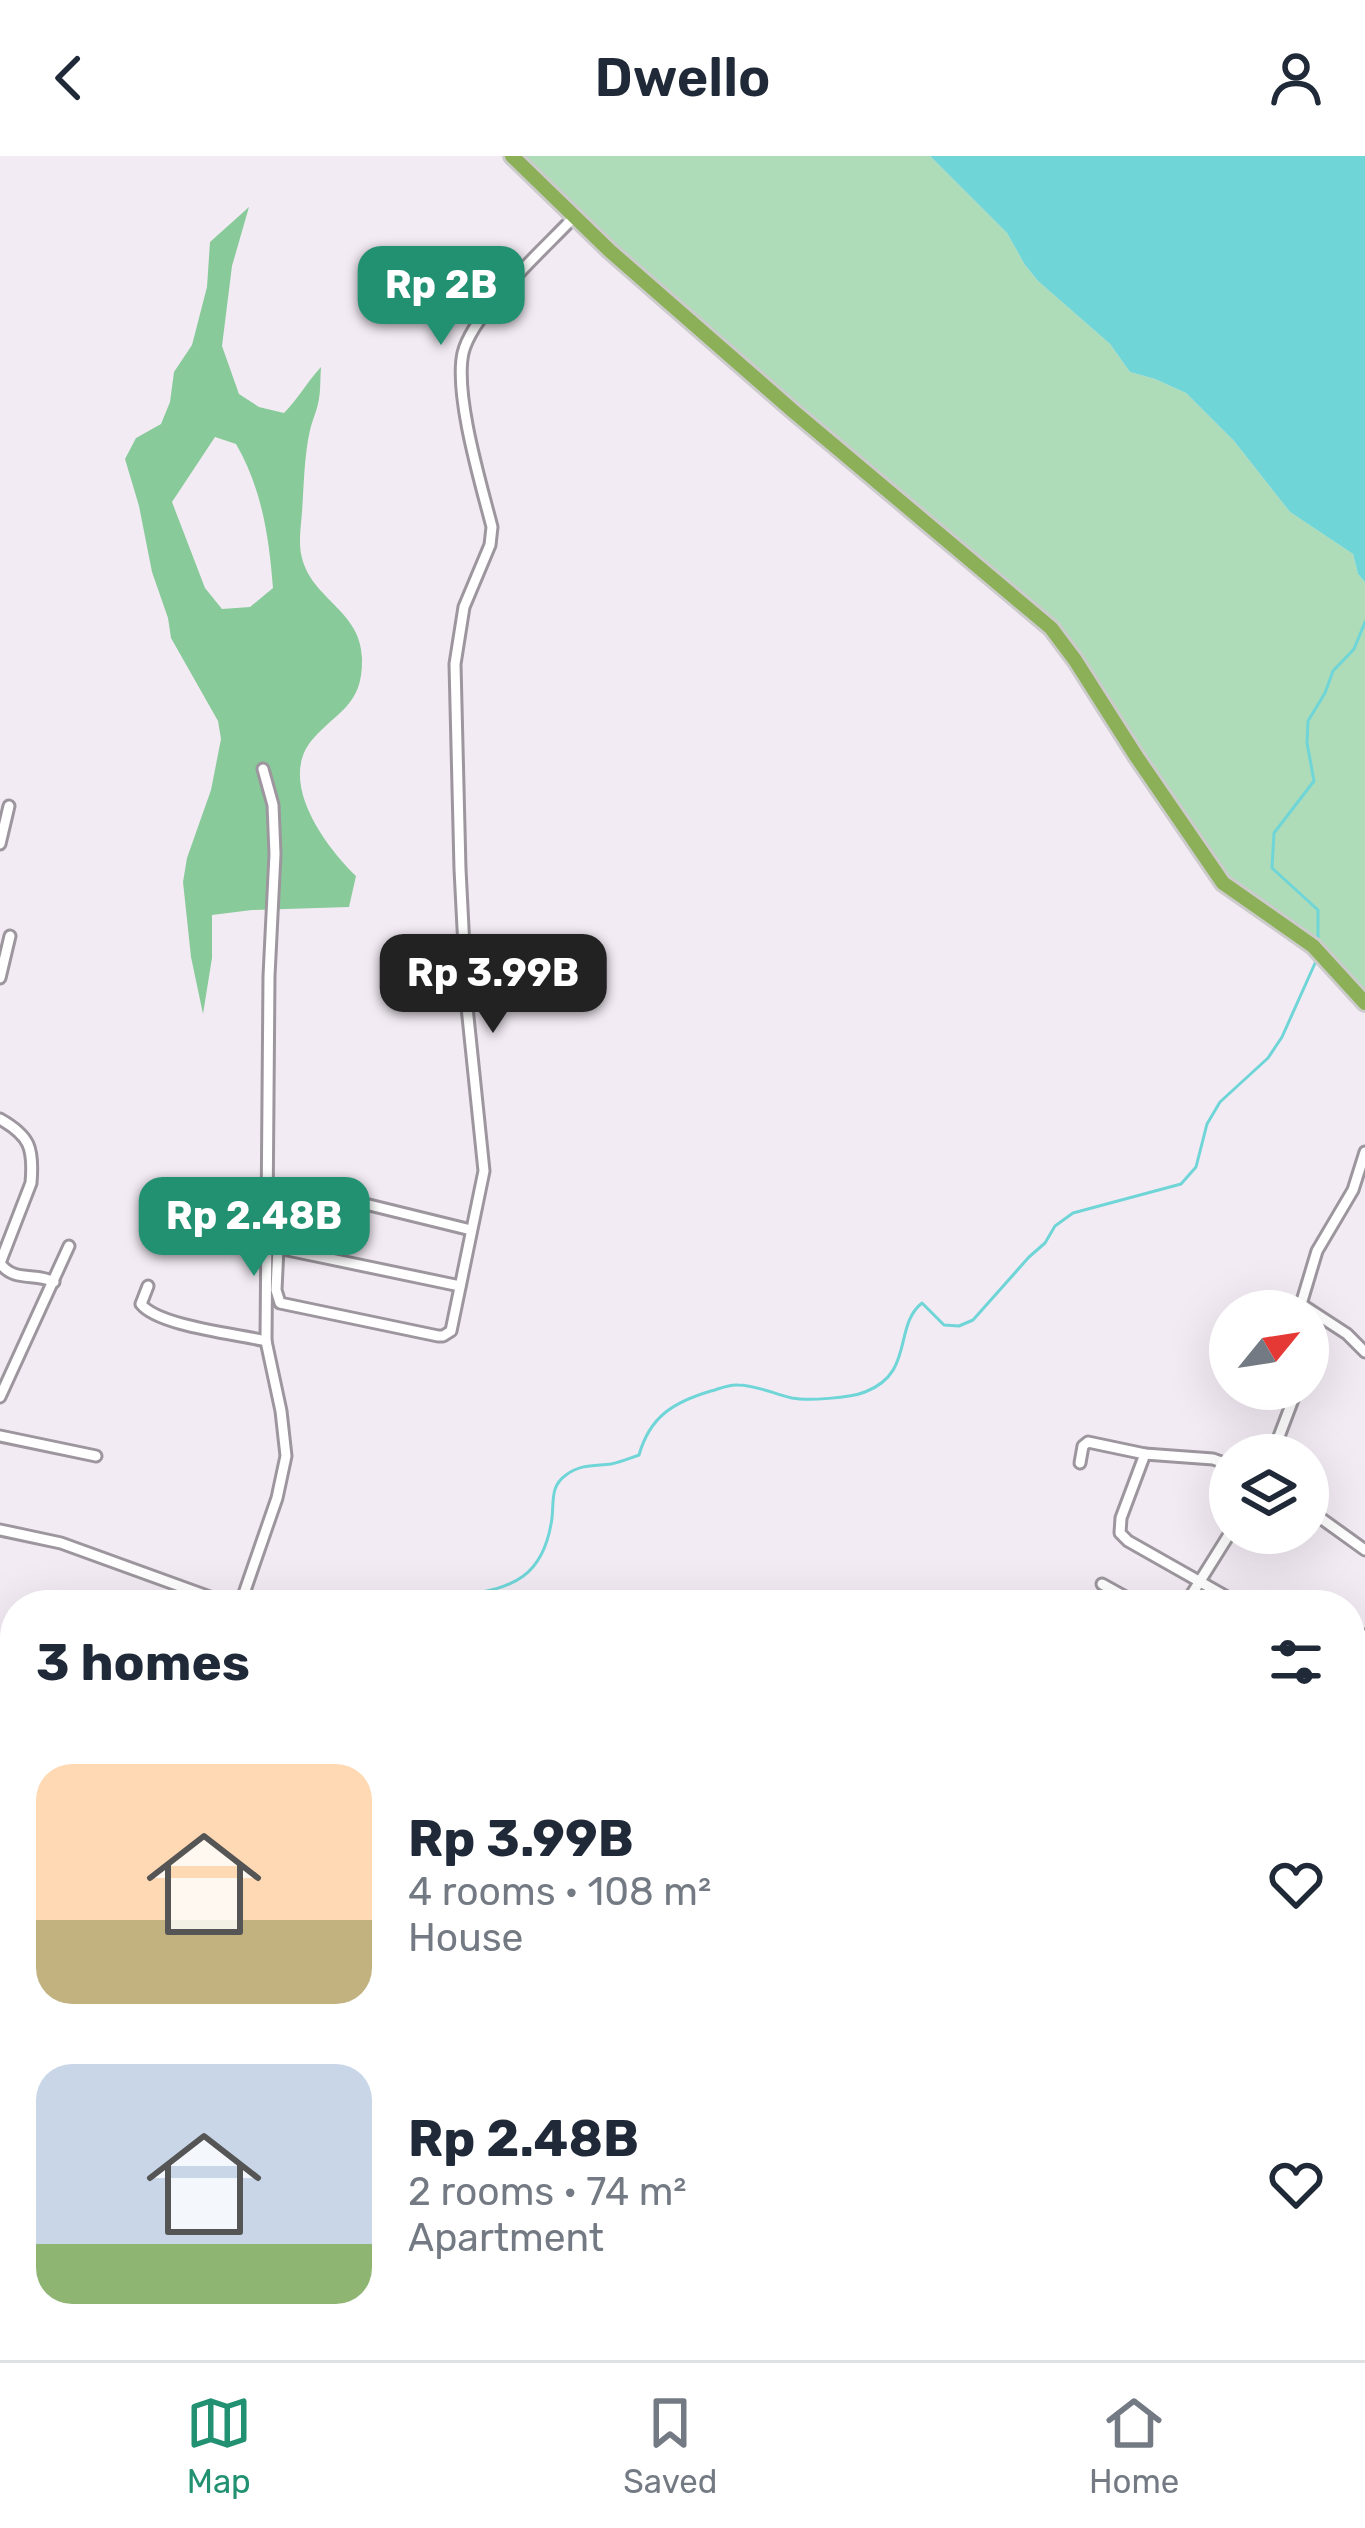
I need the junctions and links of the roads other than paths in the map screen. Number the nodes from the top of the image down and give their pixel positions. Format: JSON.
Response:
{"nodes":[{"id":1,"x":512,"y":156,"type":"edge"},
{"id":2,"x":574,"y":217,"type":"junction"},
{"id":3,"x":263,"y":769,"type":"dead end"},
{"id":4,"x":9,"y":806,"type":"dead end"},
{"id":5,"x":0,"y":844,"type":"edge"},
{"id":6,"x":10,"y":936,"type":"dead end"},
{"id":7,"x":0,"y":978,"type":"edge"},
{"id":8,"x":1365,"y":1003,"type":"edge"},
{"id":9,"x":0,"y":1119,"type":"edge"},
{"id":10,"x":1365,"y":1152,"type":"edge"},
{"id":11,"x":472,"y":1230,"type":"junction"},
{"id":12,"x":69,"y":1246,"type":"dead end"},
{"id":13,"x":278,"y":1248,"type":"junction"},
{"id":14,"x":54,"y":1282,"type":"junction"},
{"id":15,"x":148,"y":1286,"type":"dead end"},
{"id":16,"x":460,"y":1286,"type":"junction"},
{"id":17,"x":1305,"y":1290,"type":"edge"},
{"id":18,"x":1329,"y":1324,"type":"edge"},
{"id":19,"x":266,"y":1341,"type":"junction"},
{"id":20,"x":1365,"y":1352,"type":"edge"},
{"id":21,"x":0,"y":1397,"type":"edge"},
{"id":22,"x":0,"y":1436,"type":"edge"},
{"id":23,"x":1144,"y":1454,"type":"junction"},
{"id":24,"x":96,"y":1456,"type":"dead end"},
{"id":25,"x":1209,"y":1459,"type":"edge"},
{"id":26,"x":1080,"y":1463,"type":"dead end"},
{"id":27,"x":1329,"y":1524,"type":"edge"},
{"id":28,"x":0,"y":1530,"type":"edge"},
{"id":29,"x":1365,"y":1550,"type":"edge"},
{"id":30,"x":1217,"y":1554,"type":"edge"},
{"id":31,"x":1201,"y":1582,"type":"junction"},
{"id":32,"x":1102,"y":1584,"type":"dead end"},
{"id":33,"x":194,"y":1590,"type":"edge"},
{"id":34,"x":242,"y":1590,"type":"edge"},
{"id":35,"x":1113,"y":1590,"type":"edge"},
{"id":36,"x":1195,"y":1590,"type":"edge"},
{"id":37,"x":1215,"y":1590,"type":"edge"}],
"edges":[{"from":1,"to":2,"type":"highway"},
{"from":2,"to":8,"type":"highway"},
{"from":2,"to":11,"type":"street"},
{"from":3,"to":19,"type":"street"},
{"from":4,"to":5,"type":"street"},
{"from":6,"to":7,"type":"street"},
{"from":9,"to":14,"type":"street"},
{"from":10,"to":17,"type":"street"},
{"from":11,"to":13,"type":"street"},
{"from":11,"to":16,"type":"street"},
{"from":12,"to":14,"type":"street"},
{"from":13,"to":16,"type":"street"},
{"from":13,"to":16,"type":"street"},
{"from":14,"to":21,"type":"street"},
{"from":15,"to":19,"type":"street"},
{"from":18,"to":20,"type":"street"},
{"from":19,"to":34,"type":"street"},
{"from":22,"to":24,"type":"street"},
{"from":23,"to":25,"type":"street"},
{"from":23,"to":26,"type":"street"},
{"from":23,"to":31,"type":"street"},
{"from":27,"to":29,"type":"street"},
{"from":28,"to":33,"type":"street"},
{"from":30,"to":31,"type":"street"},
{"from":31,"to":36,"type":"street"},
{"from":31,"to":37,"type":"street"},
{"from":32,"to":35,"type":"street"}]}
